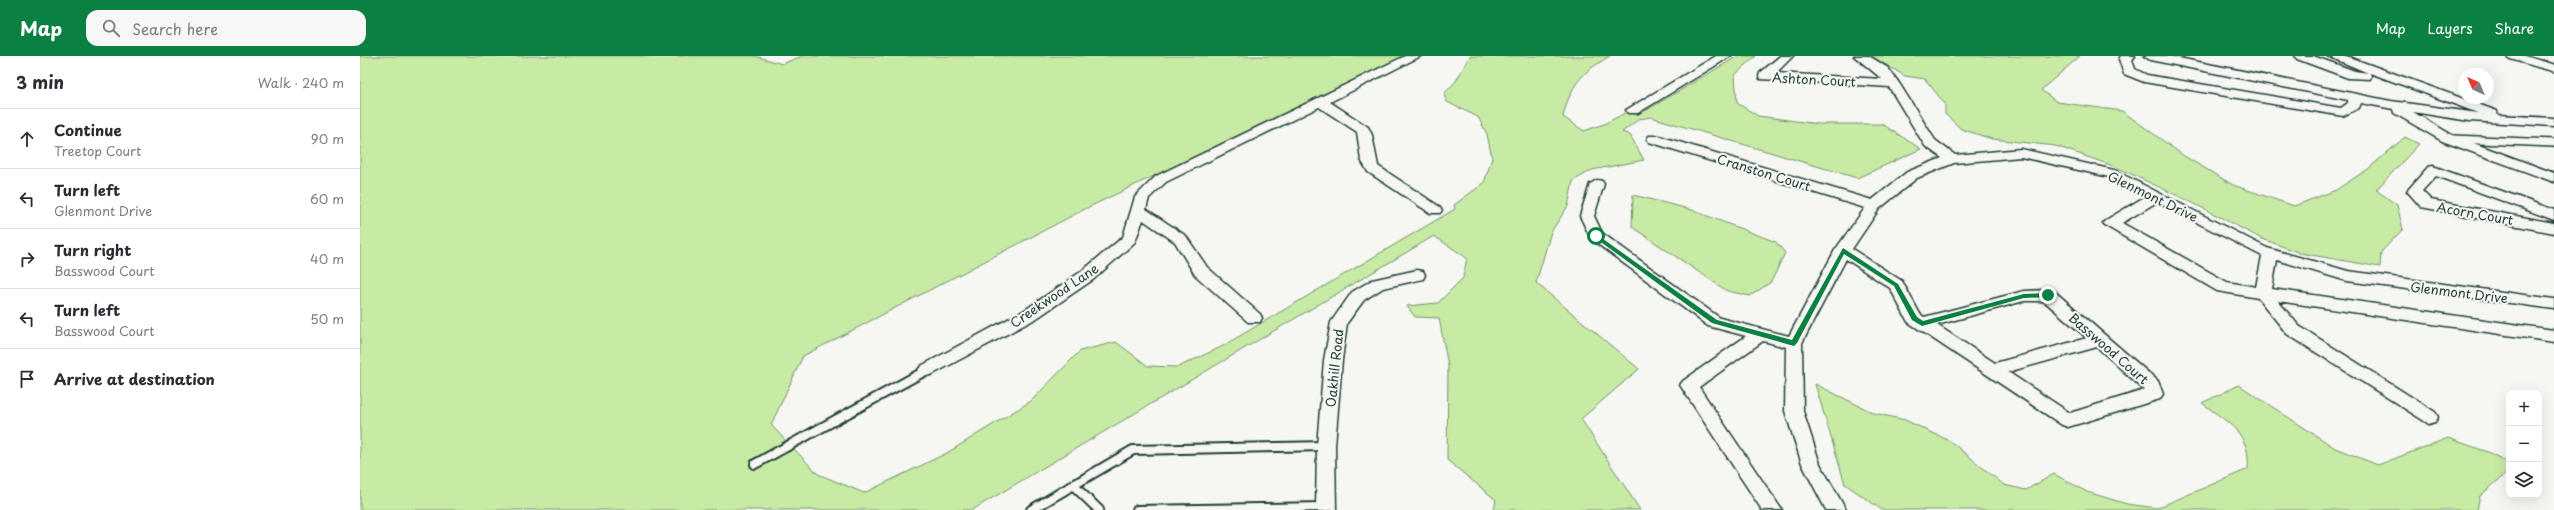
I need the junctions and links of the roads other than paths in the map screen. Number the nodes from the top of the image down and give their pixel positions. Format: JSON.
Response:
{"nodes":[{"id":1,"x":1415,"y":56,"type":"edge"},
{"id":2,"x":1725,"y":56,"type":"edge"},
{"id":3,"x":1787,"y":56,"type":"edge"},
{"id":4,"x":1860,"y":56,"type":"edge"},
{"id":5,"x":2129,"y":56,"type":"edge"},
{"id":6,"x":2150,"y":56,"type":"edge"},
{"id":7,"x":2301,"y":56,"type":"edge"},
{"id":8,"x":2334,"y":56,"type":"edge"},
{"id":9,"x":2512,"y":56,"type":"edge"},
{"id":10,"x":2554,"y":68,"type":"edge"},
{"id":11,"x":2393,"y":77,"type":"junction"},
{"id":12,"x":1894,"y":83,"type":"junction"},
{"id":13,"x":2355,"y":98,"type":"junction"},
{"id":14,"x":1320,"y":102,"type":"junction"},
{"id":15,"x":2391,"y":105,"type":"junction"},
{"id":16,"x":1633,"y":110,"type":"dead end"},
{"id":17,"x":2505,"y":119,"type":"junction"},
{"id":18,"x":2554,"y":122,"type":"edge"},
{"id":19,"x":2446,"y":138,"type":"junction"},
{"id":20,"x":1654,"y":139,"type":"dead end"},
{"id":21,"x":2554,"y":144,"type":"edge"},
{"id":22,"x":1952,"y":159,"type":"junction"},
{"id":23,"x":2554,"y":178,"type":"edge"},
{"id":24,"x":1597,"y":184,"type":"dead end"},
{"id":25,"x":2157,"y":196,"type":"junction"},
{"id":26,"x":1874,"y":206,"type":"junction"},
{"id":27,"x":1138,"y":210,"type":"junction"},
{"id":28,"x":1435,"y":210,"type":"dead end"},
{"id":29,"x":2554,"y":215,"type":"edge"},
{"id":30,"x":2554,"y":228,"type":"edge"},
{"id":31,"x":1843,"y":250,"type":"junction"},
{"id":32,"x":2270,"y":253,"type":"junction"},
{"id":33,"x":1417,"y":274,"type":"dead end"},
{"id":34,"x":2262,"y":293,"type":"junction"},
{"id":35,"x":2554,"y":304,"type":"edge"},
{"id":36,"x":1254,"y":318,"type":"dead end"},
{"id":37,"x":1922,"y":323,"type":"junction"},
{"id":38,"x":1760,"y":334,"type":"junction"},
{"id":39,"x":2554,"y":336,"type":"edge"},
{"id":40,"x":2100,"y":340,"type":"junction"},
{"id":41,"x":1794,"y":343,"type":"junction"},
{"id":42,"x":927,"y":370,"type":"joint"},
{"id":43,"x":1993,"y":370,"type":"junction"},
{"id":44,"x":2429,"y":417,"type":"dead end"},
{"id":45,"x":1326,"y":446,"type":"junction"},
{"id":46,"x":755,"y":464,"type":"dead end"},
{"id":47,"x":1073,"y":485,"type":"junction"},
{"id":48,"x":1326,"y":508,"type":"edge"},
{"id":49,"x":1031,"y":510,"type":"edge"},
{"id":50,"x":1099,"y":510,"type":"edge"},
{"id":51,"x":1136,"y":510,"type":"edge"},
{"id":52,"x":1772,"y":510,"type":"edge"},
{"id":53,"x":1836,"y":510,"type":"edge"}],
"edges":[{"from":1,"to":14,"type":"street","name":"Creekwood Lane"},
{"from":2,"to":16,"type":"street"},
{"from":3,"to":12,"type":"street","name":"Ashton Court"},
{"from":4,"to":12,"type":"street","name":"Ashton Court"},
{"from":5,"to":13,"type":"street"},
{"from":6,"to":13,"type":"street"},
{"from":7,"to":11,"type":"street"},
{"from":8,"to":11,"type":"street"},
{"from":9,"to":10,"type":"lane"},
{"from":11,"to":17,"type":"street"},
{"from":12,"to":22,"type":"street","name":"Ashton Court"},
{"from":13,"to":15,"type":"street"},
{"from":14,"to":27,"type":"street","name":"Creekwood Lane"},
{"from":14,"to":28,"type":"street"},
{"from":15,"to":17,"type":"street"},
{"from":15,"to":19,"type":"street"},
{"from":17,"to":18,"type":"street"},
{"from":19,"to":21,"type":"lane"},
{"from":19,"to":23,"type":"street"},
{"from":20,"to":26,"type":"street","name":"Cranston Court"},
{"from":22,"to":25,"type":"street","name":"Glenmont Drive"},
{"from":22,"to":26,"type":"street","name":"Glenmont Drive"},
{"from":24,"to":38,"type":"street"},
{"from":25,"to":32,"type":"street","name":"Glenmont Drive"},
{"from":25,"to":34,"type":"street"},
{"from":26,"to":31,"type":"street","name":"Glenmont Drive"},
{"from":27,"to":36,"type":"street"},
{"from":27,"to":42,"type":"street","name":"Creekwood Lane"},
{"from":29,"to":30,"type":"street","name":"Acorn Court"},
{"from":31,"to":37,"type":"street","name":"Basswood Court"},
{"from":31,"to":41,"type":"street","name":"Glenmont Drive"},
{"from":32,"to":34,"type":"street"},
{"from":32,"to":35,"type":"street","name":"Glenmont Drive"},
{"from":33,"to":45,"type":"street","name":"Oakhill Road"},
{"from":34,"to":39,"type":"street"},
{"from":34,"to":44,"type":"street"},
{"from":37,"to":40,"type":"street","name":"Basswood Court"},
{"from":37,"to":43,"type":"street","name":"Basswood Court"},
{"from":38,"to":41,"type":"street"},
{"from":38,"to":52,"type":"street"},
{"from":40,"to":43,"type":"street"},
{"from":40,"to":43,"type":"street","name":"Basswood Court"},
{"from":41,"to":53,"type":"street","name":"Glenmont Drive"},
{"from":42,"to":46,"type":"lane"},
{"from":45,"to":47,"type":"lane"},
{"from":45,"to":48,"type":"street","name":"Oakhill Road"},
{"from":47,"to":49,"type":"lane"},
{"from":47,"to":50,"type":"lane"},
{"from":48,"to":51,"type":"lane"}]}
